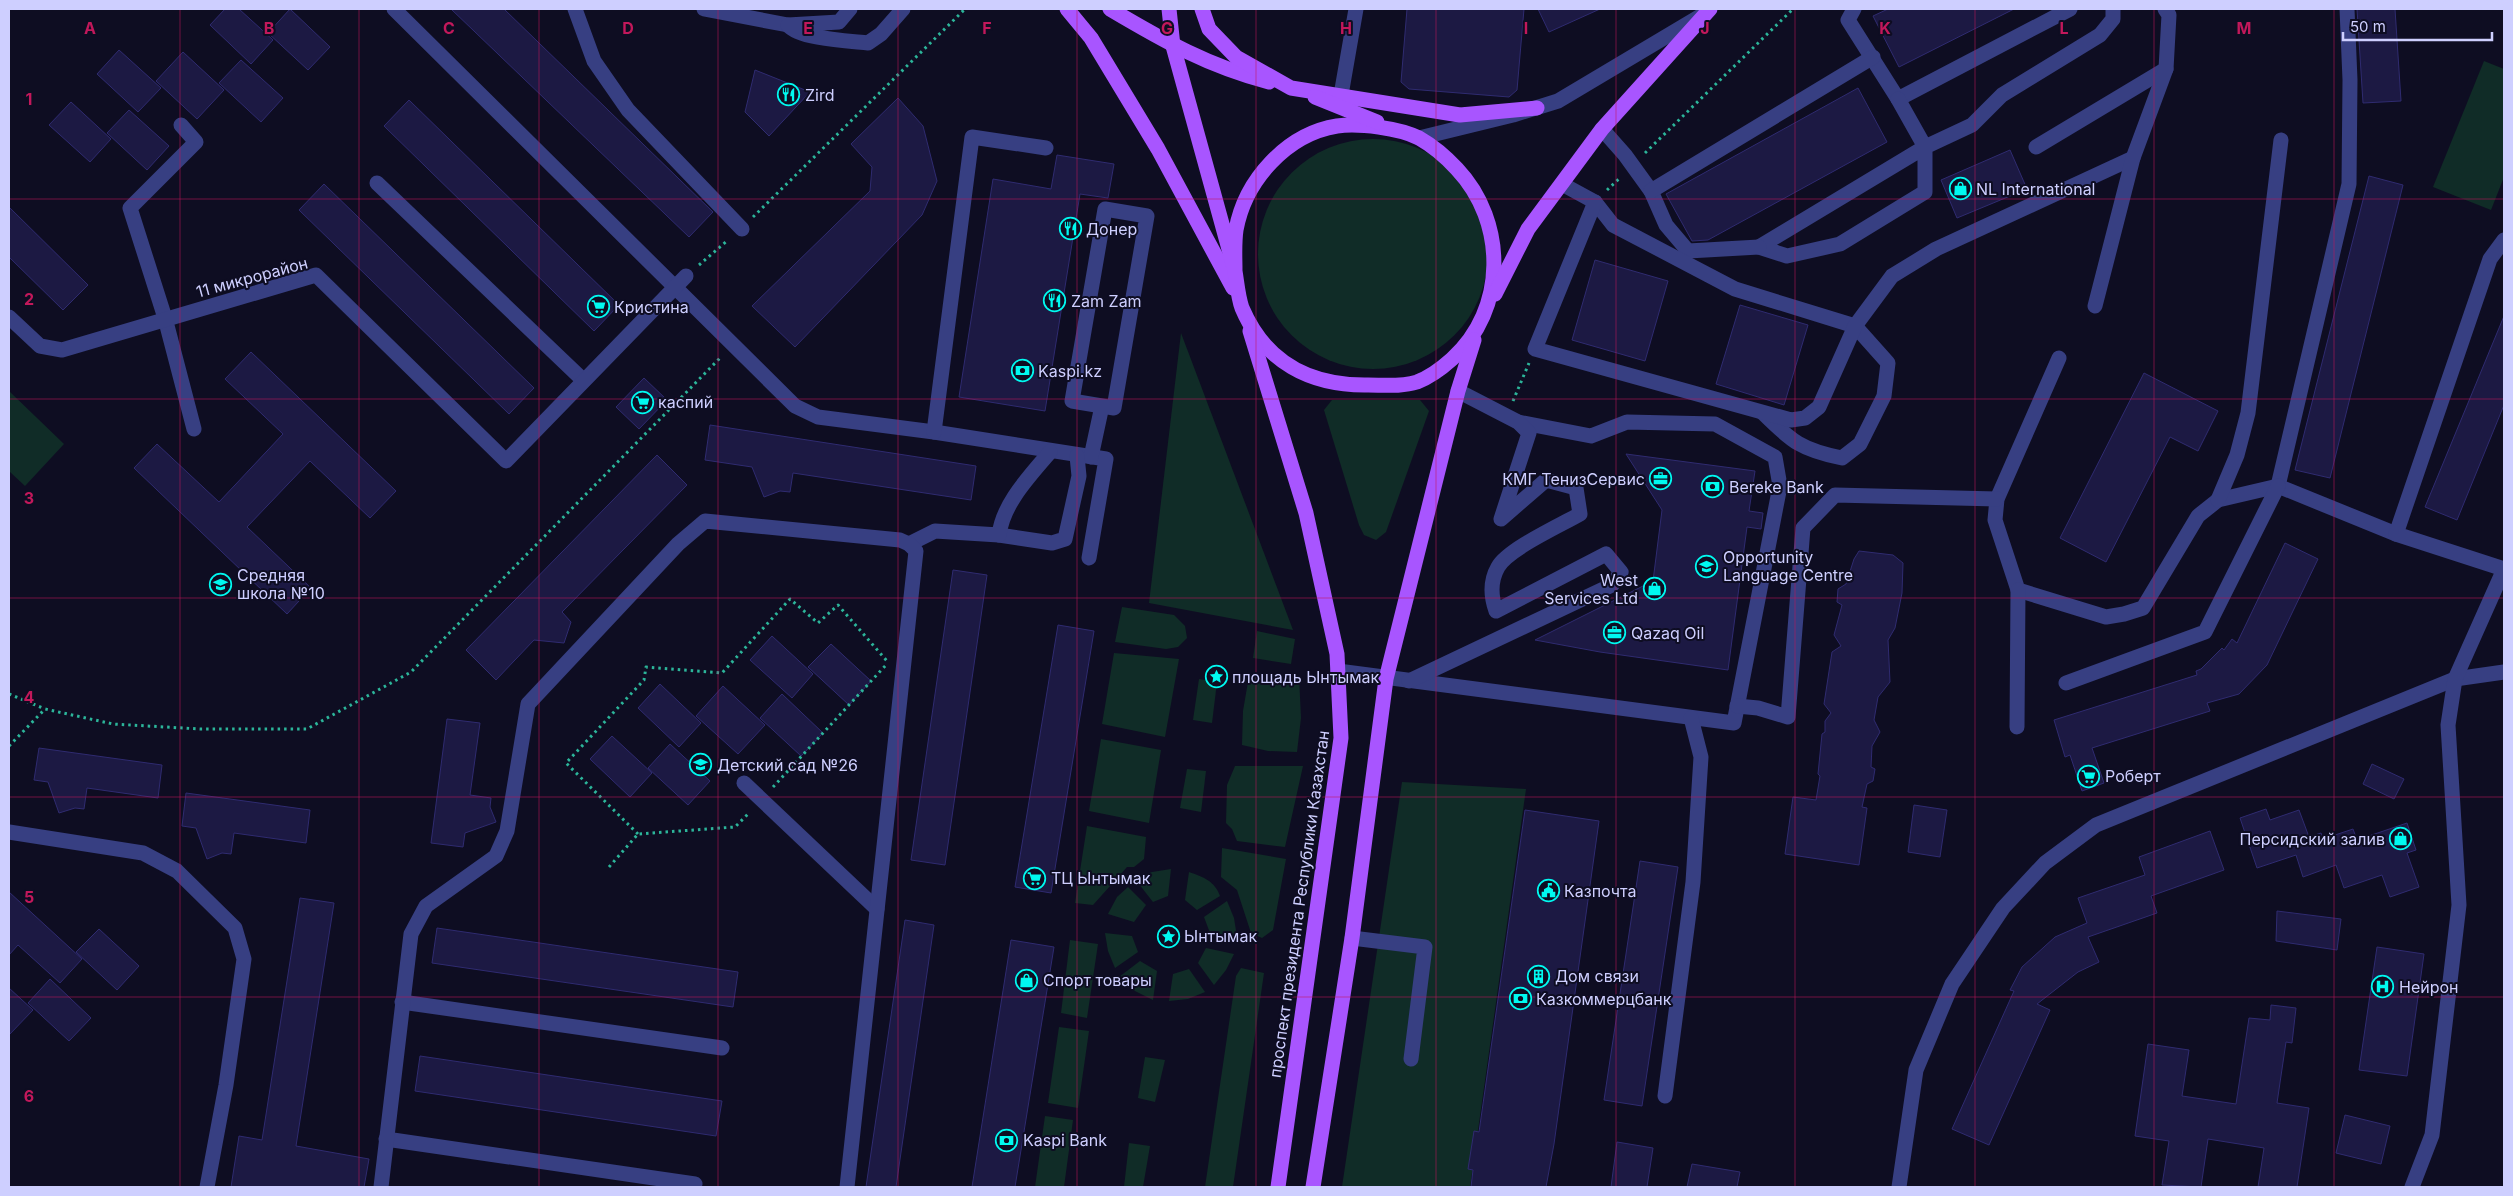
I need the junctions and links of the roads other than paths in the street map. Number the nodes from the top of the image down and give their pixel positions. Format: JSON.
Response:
{"nodes":[{"id":1,"x":394,"y":9,"type":"edge"},
{"id":2,"x":575,"y":9,"type":"edge"},
{"id":3,"x":704,"y":9,"type":"edge"},
{"id":4,"x":850,"y":9,"type":"edge"},
{"id":5,"x":903,"y":9,"type":"edge"},
{"id":6,"x":1067,"y":9,"type":"edge"},
{"id":7,"x":1110,"y":9,"type":"edge"},
{"id":8,"x":1169,"y":9,"type":"edge"},
{"id":9,"x":1202,"y":9,"type":"edge"},
{"id":10,"x":1356,"y":9,"type":"edge"},
{"id":11,"x":1854,"y":9,"type":"edge"},
{"id":12,"x":2070,"y":9,"type":"edge"},
{"id":13,"x":2113,"y":9,"type":"edge"},
{"id":14,"x":2165,"y":9,"type":"edge"},
{"id":15,"x":2347,"y":9,"type":"edge"},
{"id":16,"x":1706,"y":10,"type":"edge"},
{"id":17,"x":788,"y":25,"type":"junction"},
{"id":18,"x":1173,"y":46,"type":"junction"},
{"id":19,"x":1873,"y":57,"type":"junction"},
{"id":20,"x":2166,"y":69,"type":"junction"},
{"id":21,"x":1291,"y":88,"type":"junction"},
{"id":22,"x":1341,"y":95,"type":"junction"},
{"id":23,"x":1898,"y":99,"type":"junction"},
{"id":24,"x":1537,"y":108,"type":"junction"},
{"id":25,"x":181,"y":125,"type":"dead end"},
{"id":26,"x":1602,"y":129,"type":"junction"},
{"id":27,"x":1413,"y":136,"type":"junction"},
{"id":28,"x":2281,"y":140,"type":"dead end"},
{"id":29,"x":1925,"y":147,"type":"junction"},
{"id":30,"x":2036,"y":147,"type":"dead end"},
{"id":31,"x":1046,"y":148,"type":"dead end"},
{"id":32,"x":2133,"y":158,"type":"junction"},
{"id":33,"x":377,"y":183,"type":"dead end"},
{"id":34,"x":1562,"y":184,"type":"junction"},
{"id":35,"x":1650,"y":191,"type":"junction"},
{"id":36,"x":1595,"y":202,"type":"junction"},
{"id":37,"x":742,"y":229,"type":"road end"},
{"id":38,"x":2504,"y":240,"type":"edge"},
{"id":39,"x":1759,"y":247,"type":"junction"},
{"id":40,"x":1235,"y":271,"type":"junction"},
{"id":41,"x":686,"y":276,"type":"road end"},
{"id":42,"x":674,"y":288,"type":"junction"},
{"id":43,"x":1241,"y":305,"type":"junction"},
{"id":44,"x":2094,"y":306,"type":"dead end"},
{"id":45,"x":9,"y":317,"type":"edge"},
{"id":46,"x":165,"y":318,"type":"junction"},
{"id":47,"x":1482,"y":320,"type":"junction"},
{"id":48,"x":1855,"y":326,"type":"junction"},
{"id":49,"x":2059,"y":358,"type":"dead end"},
{"id":50,"x":583,"y":380,"type":"junction"},
{"id":51,"x":1458,"y":391,"type":"junction"},
{"id":52,"x":1102,"y":406,"type":"junction"},
{"id":53,"x":1761,"y":410,"type":"junction"},
{"id":54,"x":1512,"y":419,"type":"junction"},
{"id":55,"x":194,"y":429,"type":"dead end"},
{"id":56,"x":934,"y":432,"type":"junction"},
{"id":57,"x":1050,"y":452,"type":"junction"},
{"id":58,"x":1084,"y":457,"type":"junction"},
{"id":59,"x":2278,"y":486,"type":"junction"},
{"id":60,"x":1997,"y":499,"type":"junction"},
{"id":61,"x":2218,"y":500,"type":"junction"},
{"id":62,"x":2396,"y":534,"type":"junction"},
{"id":63,"x":999,"y":535,"type":"junction"},
{"id":64,"x":909,"y":544,"type":"junction"},
{"id":65,"x":1089,"y":558,"type":"dead end"},
{"id":66,"x":2504,"y":568,"type":"edge"},
{"id":67,"x":2504,"y":582,"type":"edge"},
{"id":68,"x":2018,"y":590,"type":"junction"},
{"id":69,"x":1338,"y":671,"type":"junction"},
{"id":70,"x":2504,"y":672,"type":"edge"},
{"id":71,"x":1386,"y":679,"type":"junction"},
{"id":72,"x":2455,"y":679,"type":"junction"},
{"id":73,"x":1410,"y":681,"type":"junction"},
{"id":74,"x":2066,"y":683,"type":"dead end"},
{"id":75,"x":1737,"y":706,"type":"junction"},
{"id":76,"x":1691,"y":718,"type":"junction"},
{"id":77,"x":2017,"y":727,"type":"dead end"},
{"id":78,"x":744,"y":783,"type":"dead end"},
{"id":79,"x":9,"y":832,"type":"edge"},
{"id":80,"x":877,"y":909,"type":"junction"},
{"id":81,"x":1352,"y":938,"type":"junction"},
{"id":82,"x":402,"y":1002,"type":"junction"},
{"id":83,"x":722,"y":1048,"type":"dead end"},
{"id":84,"x":1411,"y":1059,"type":"dead end"},
{"id":85,"x":1665,"y":1096,"type":"dead end"},
{"id":86,"x":386,"y":1140,"type":"junction"},
{"id":87,"x":695,"y":1184,"type":"dead end"},
{"id":88,"x":207,"y":1187,"type":"edge"},
{"id":89,"x":381,"y":1187,"type":"edge"},
{"id":90,"x":847,"y":1187,"type":"edge"},
{"id":91,"x":1278,"y":1187,"type":"edge"},
{"id":92,"x":1313,"y":1187,"type":"edge"},
{"id":93,"x":1899,"y":1187,"type":"edge"},
{"id":94,"x":2412,"y":1187,"type":"edge"}],
"edges":[{"from":1,"to":42,"type":"street"},
{"from":2,"to":37,"type":"street"},
{"from":3,"to":17,"type":"street"},
{"from":4,"to":17,"type":"street"},
{"from":5,"to":17,"type":"street"},
{"from":6,"to":43,"type":"main road"},
{"from":7,"to":18,"type":"main road"},
{"from":8,"to":18,"type":"main road"},
{"from":9,"to":21,"type":"main road"},
{"from":10,"to":22,"type":"street"},
{"from":11,"to":19,"type":"street"},
{"from":12,"to":23,"type":"street"},
{"from":13,"to":29,"type":"street"},
{"from":14,"to":20,"type":"street"},
{"from":15,"to":59,"type":"street"},
{"from":16,"to":24,"type":"street"},
{"from":16,"to":26,"type":"main road"},
{"from":18,"to":21,"type":"main road"},
{"from":18,"to":40,"type":"main road"},
{"from":19,"to":23,"type":"street"},
{"from":19,"to":35,"type":"street"},
{"from":20,"to":30,"type":"street"},
{"from":20,"to":32,"type":"street"},
{"from":21,"to":22,"type":"main road"},
{"from":21,"to":27,"type":"main road"},
{"from":22,"to":24,"type":"main road"},
{"from":23,"to":29,"type":"street"},
{"from":24,"to":27,"type":"street"},
{"from":25,"to":46,"type":"street"},
{"from":26,"to":34,"type":"main road"},
{"from":26,"to":35,"type":"street"},
{"from":27,"to":40,"type":"main road"},
{"from":27,"to":47,"type":"main road"},
{"from":28,"to":61,"type":"street"},
{"from":29,"to":39,"type":"street"},
{"from":29,"to":39,"type":"street"},
{"from":31,"to":56,"type":"street"},
{"from":32,"to":44,"type":"street"},
{"from":32,"to":48,"type":"street"},
{"from":33,"to":50,"type":"street"},
{"from":34,"to":36,"type":"street"},
{"from":34,"to":47,"type":"main road"},
{"from":35,"to":39,"type":"street"},
{"from":36,"to":48,"type":"street"},
{"from":36,"to":53,"type":"street"},
{"from":38,"to":62,"type":"street"},
{"from":40,"to":43,"type":"main road"},
{"from":41,"to":42,"type":"street"},
{"from":42,"to":50,"type":"street"},
{"from":42,"to":56,"type":"street"},
{"from":43,"to":47,"type":"main road"},
{"from":43,"to":69,"type":"main road","name":"проспект президента Республики Казахстан"},
{"from":45,"to":46,"type":"street","name":"11 микрорайон"},
{"from":46,"to":50,"type":"street","name":"11 микрорайон"},
{"from":46,"to":55,"type":"street"},
{"from":47,"to":51,"type":"main road"},
{"from":48,"to":53,"type":"street"},
{"from":48,"to":53,"type":"street"},
{"from":49,"to":60,"type":"street"},
{"from":51,"to":54,"type":"street"},
{"from":51,"to":71,"type":"main road"},
{"from":52,"to":52,"type":"street"},
{"from":52,"to":58,"type":"street"},
{"from":54,"to":73,"type":"street"},
{"from":54,"to":75,"type":"street"},
{"from":56,"to":57,"type":"street"},
{"from":57,"to":58,"type":"street"},
{"from":57,"to":63,"type":"street"},
{"from":58,"to":63,"type":"street"},
{"from":58,"to":65,"type":"street"},
{"from":59,"to":61,"type":"street"},
{"from":59,"to":62,"type":"street"},
{"from":59,"to":74,"type":"street"},
{"from":60,"to":68,"type":"street"},
{"from":60,"to":75,"type":"street"},
{"from":61,"to":68,"type":"street"},
{"from":62,"to":66,"type":"street"},
{"from":63,"to":64,"type":"street"},
{"from":64,"to":80,"type":"street"},
{"from":64,"to":82,"type":"street"},
{"from":66,"to":67,"type":"street"},
{"from":66,"to":72,"type":"street"},
{"from":68,"to":77,"type":"street"},
{"from":69,"to":71,"type":"street"},
{"from":69,"to":91,"type":"main road","name":"проспект президента Республики Казахстан"},
{"from":70,"to":72,"type":"street"},
{"from":71,"to":73,"type":"street"},
{"from":71,"to":81,"type":"main road"},
{"from":72,"to":93,"type":"street"},
{"from":72,"to":94,"type":"street"},
{"from":73,"to":76,"type":"street"},
{"from":75,"to":76,"type":"street"},
{"from":76,"to":85,"type":"street"},
{"from":78,"to":80,"type":"street"},
{"from":79,"to":88,"type":"street"},
{"from":80,"to":90,"type":"street"},
{"from":81,"to":84,"type":"street"},
{"from":81,"to":92,"type":"main road"},
{"from":82,"to":83,"type":"street"},
{"from":82,"to":86,"type":"street"},
{"from":86,"to":87,"type":"street"},
{"from":86,"to":89,"type":"street"}]}
